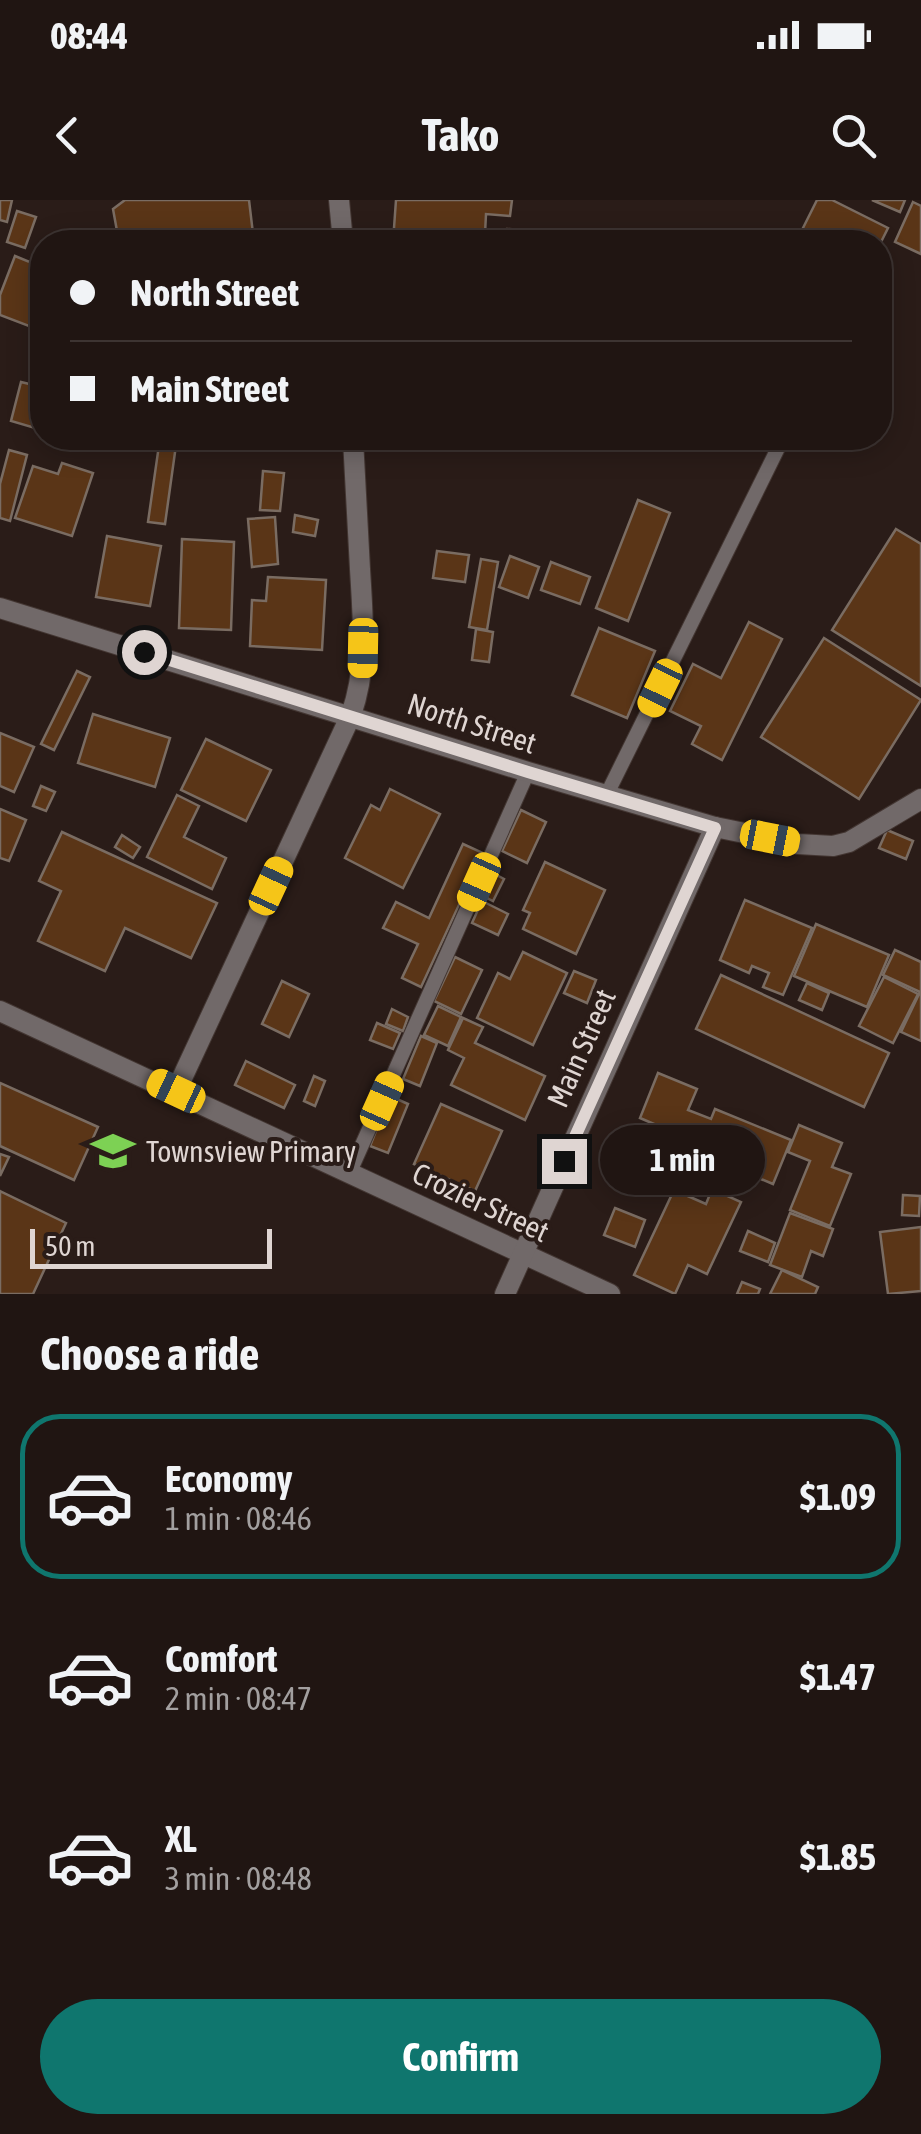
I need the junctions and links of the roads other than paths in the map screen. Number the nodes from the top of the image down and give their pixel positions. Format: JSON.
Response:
{"nodes":[{"id":1,"x":339,"y":200,"type":"edge"},
{"id":2,"x":342,"y":230,"type":"edge"},
{"id":3,"x":354,"y":450,"type":"edge"},
{"id":4,"x":778,"y":450,"type":"edge"},
{"id":5,"x":0,"y":608,"type":"edge"},
{"id":6,"x":351,"y":716,"type":"junction"},
{"id":7,"x":528,"y":772,"type":"junction"},
{"id":8,"x":606,"y":796,"type":"junction"},
{"id":9,"x":921,"y":798,"type":"edge"},
{"id":10,"x":715,"y":828,"type":"junction"},
{"id":11,"x":0,"y":1011,"type":"edge"},
{"id":12,"x":176,"y":1091,"type":"junction"},
{"id":13,"x":349,"y":1174,"type":"junction"},
{"id":14,"x":522,"y":1254,"type":"junction"},
{"id":15,"x":505,"y":1294,"type":"edge"},
{"id":16,"x":610,"y":1294,"type":"edge"}],
"edges":[{"from":1,"to":2,"type":"street"},
{"from":3,"to":6,"type":"street"},
{"from":4,"to":8,"type":"lane"},
{"from":5,"to":6,"type":"street","name":"North Street"},
{"from":6,"to":7,"type":"street","name":"North Street"},
{"from":6,"to":12,"type":"street"},
{"from":7,"to":8,"type":"street","name":"North Street"},
{"from":7,"to":13,"type":"lane"},
{"from":8,"to":10,"type":"street","name":"North Street"},
{"from":9,"to":10,"type":"street","name":"North Street"},
{"from":10,"to":14,"type":"street","name":"Main Street"},
{"from":11,"to":12,"type":"street","name":"Crozier Street"},
{"from":12,"to":13,"type":"street","name":"Crozier Street"},
{"from":13,"to":14,"type":"street","name":"Crozier Street"},
{"from":14,"to":15,"type":"street","name":"Main Street"},
{"from":14,"to":16,"type":"street","name":"Crozier Street"}]}
